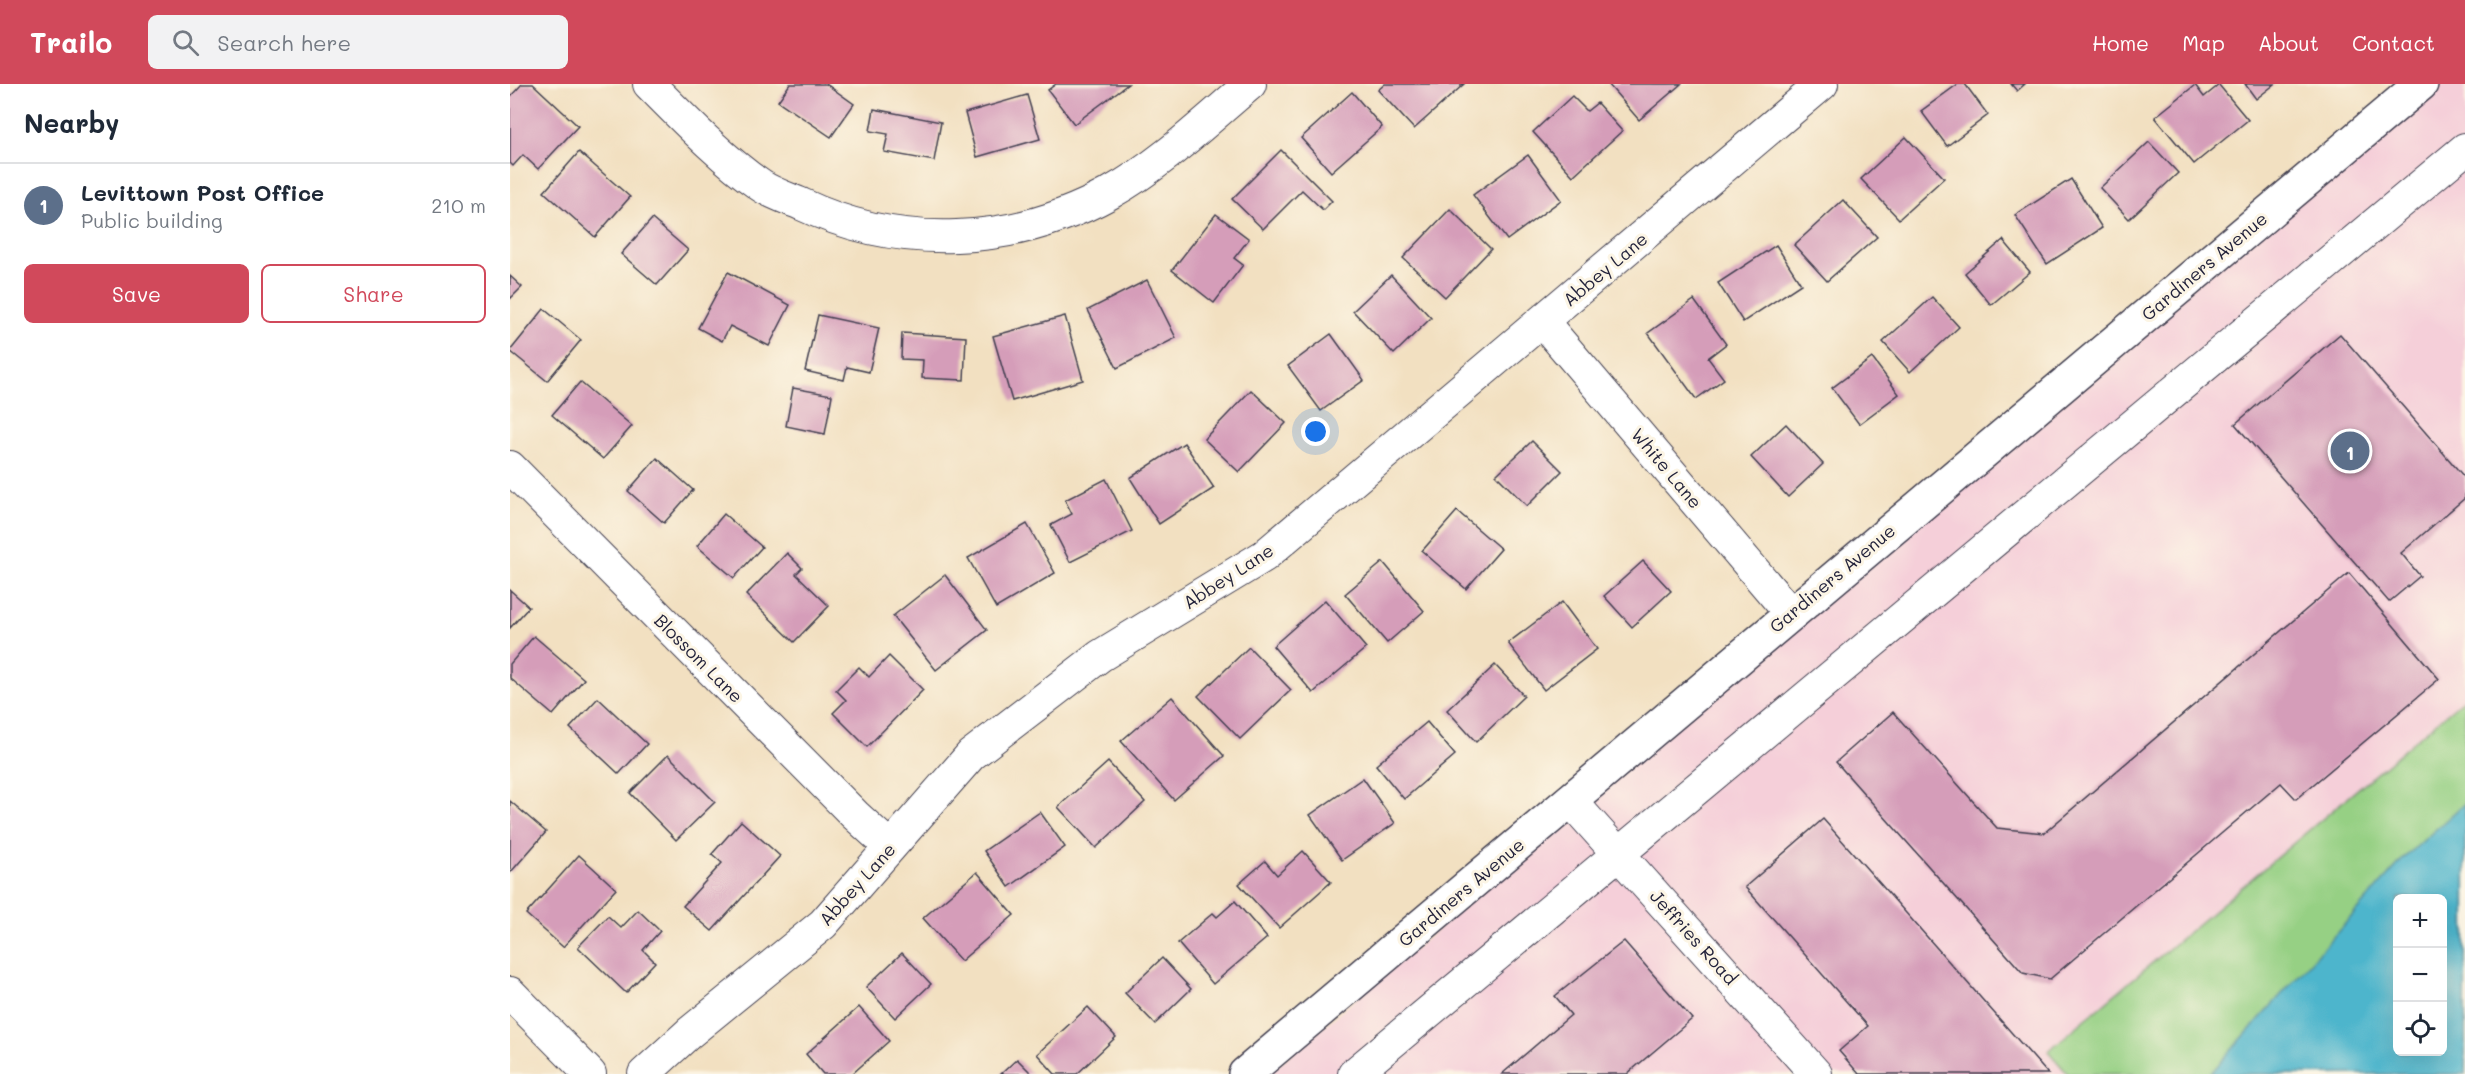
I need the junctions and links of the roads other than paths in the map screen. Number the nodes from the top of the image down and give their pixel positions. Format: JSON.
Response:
{"nodes":[{"id":1,"x":649,"y":84,"type":"edge"},
{"id":2,"x":1250,"y":84,"type":"edge"},
{"id":3,"x":1822,"y":84,"type":"edge"},
{"id":4,"x":2421,"y":84,"type":"edge"},
{"id":5,"x":2465,"y":149,"type":"edge"},
{"id":6,"x":1543,"y":322,"type":"junction"},
{"id":7,"x":510,"y":467,"type":"edge"},
{"id":8,"x":1790,"y":613,"type":"junction"},
{"id":9,"x":1570,"y":800,"type":"junction"},
{"id":10,"x":890,"y":847,"type":"junction"},
{"id":11,"x":1619,"y":855,"type":"junction"},
{"id":12,"x":510,"y":993,"type":"edge"},
{"id":13,"x":590,"y":1074,"type":"edge"},
{"id":14,"x":644,"y":1074,"type":"edge"},
{"id":15,"x":1245,"y":1074,"type":"edge"},
{"id":16,"x":1354,"y":1074,"type":"edge"},
{"id":17,"x":1816,"y":1074,"type":"edge"}],
"edges":[{"from":1,"to":2,"type":"street"},
{"from":3,"to":6,"type":"street","name":"Abbey Lane"},
{"from":4,"to":8,"type":"main road","name":"Gardiners Avenue"},
{"from":5,"to":11,"type":"street"},
{"from":6,"to":8,"type":"street","name":"White Lane"},
{"from":6,"to":10,"type":"street","name":"Abbey Lane"},
{"from":7,"to":10,"type":"street","name":"Blossom Lane"},
{"from":8,"to":9,"type":"main road","name":"Gardiners Avenue"},
{"from":9,"to":11,"type":"street","name":"Jeffries Road"},
{"from":9,"to":15,"type":"main road","name":"Gardiners Avenue"},
{"from":10,"to":14,"type":"street","name":"Abbey Lane"},
{"from":11,"to":16,"type":"street"},
{"from":11,"to":17,"type":"street","name":"Jeffries Road"},
{"from":12,"to":13,"type":"street"}]}
